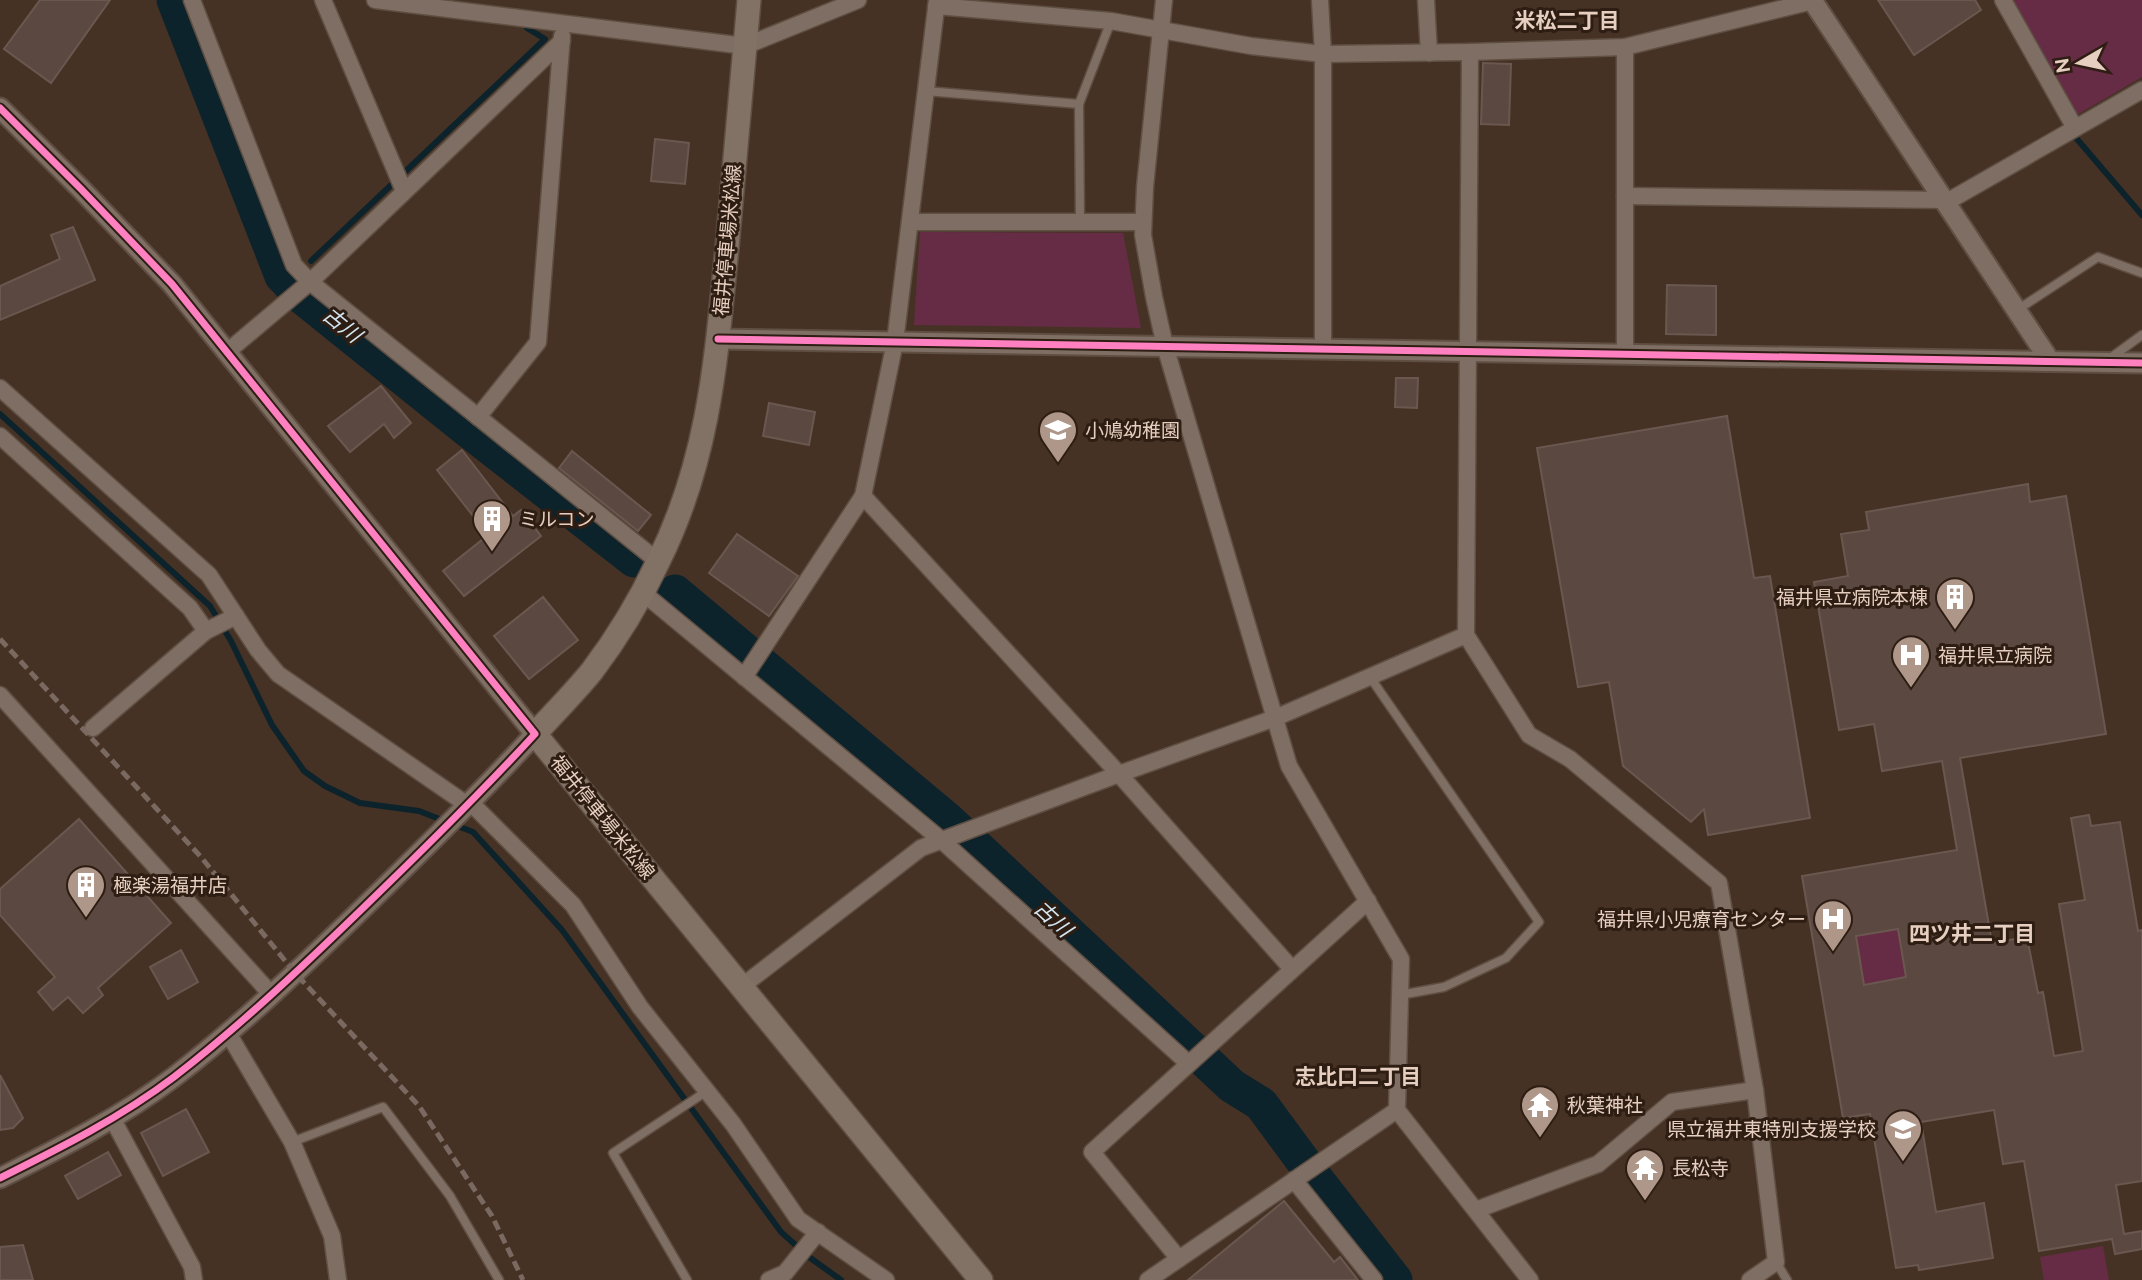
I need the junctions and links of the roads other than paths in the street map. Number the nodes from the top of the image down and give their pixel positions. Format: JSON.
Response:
{"nodes":[{"id":1,"x":192,"y":0,"type":"edge"},
{"id":2,"x":323,"y":0,"type":"edge"},
{"id":3,"x":375,"y":0,"type":"edge"},
{"id":4,"x":749,"y":0,"type":"edge"},
{"id":5,"x":858,"y":0,"type":"edge"},
{"id":6,"x":1164,"y":0,"type":"edge"},
{"id":7,"x":1320,"y":0,"type":"edge"},
{"id":8,"x":1426,"y":0,"type":"edge"},
{"id":9,"x":2003,"y":0,"type":"edge"},
{"id":10,"x":1813,"y":1,"type":"edge"},
{"id":11,"x":937,"y":3,"type":"edge"},
{"id":12,"x":503,"y":7,"type":"edge"},
{"id":13,"x":1111,"y":21,"type":"junction"},
{"id":14,"x":564,"y":22,"type":"junction"},
{"id":15,"x":1161,"y":31,"type":"junction"},
{"id":16,"x":562,"y":41,"type":"junction"},
{"id":17,"x":745,"y":46,"type":"junction"},
{"id":18,"x":1625,"y":47,"type":"junction"},
{"id":19,"x":1470,"y":52,"type":"junction"},
{"id":20,"x":1429,"y":53,"type":"junction"},
{"id":21,"x":1323,"y":54,"type":"junction"},
{"id":22,"x":2142,"y":90,"type":"edge"},
{"id":23,"x":926,"y":91,"type":"junction"},
{"id":24,"x":1079,"y":104,"type":"junction"},
{"id":25,"x":0,"y":108,"type":"edge"},
{"id":26,"x":2075,"y":128,"type":"junction"},
{"id":27,"x":404,"y":191,"type":"junction"},
{"id":28,"x":1625,"y":196,"type":"junction"},
{"id":29,"x":1944,"y":201,"type":"junction"},
{"id":30,"x":909,"y":222,"type":"junction"},
{"id":31,"x":1080,"y":222,"type":"junction"},
{"id":32,"x":1143,"y":222,"type":"junction"},
{"id":33,"x":2142,"y":273,"type":"edge"},
{"id":34,"x":310,"y":282,"type":"junction"},
{"id":35,"x":2017,"y":311,"type":"junction"},
{"id":36,"x":2142,"y":335,"type":"edge"},
{"id":37,"x":718,"y":339,"type":"junction"},
{"id":38,"x":895,"y":342,"type":"junction"},
{"id":39,"x":1165,"y":346,"type":"junction"},
{"id":40,"x":1323,"y":348,"type":"junction"},
{"id":41,"x":1467,"y":350,"type":"junction"},
{"id":42,"x":227,"y":352,"type":"junction"},
{"id":43,"x":1625,"y":353,"type":"junction"},
{"id":44,"x":2050,"y":361,"type":"junction"},
{"id":45,"x":2103,"y":362,"type":"junction"},
{"id":46,"x":2142,"y":364,"type":"edge"},
{"id":47,"x":0,"y":388,"type":"edge"},
{"id":48,"x":478,"y":417,"type":"junction"},
{"id":49,"x":0,"y":436,"type":"edge"},
{"id":50,"x":863,"y":496,"type":"junction"},
{"id":51,"x":659,"y":562,"type":"junction"},
{"id":52,"x":642,"y":592,"type":"junction"},
{"id":53,"x":236,"y":616,"type":"junction"},
{"id":54,"x":206,"y":631,"type":"junction"},
{"id":55,"x":1466,"y":635,"type":"junction"},
{"id":56,"x":744,"y":677,"type":"junction"},
{"id":57,"x":1370,"y":677,"type":"junction"},
{"id":58,"x":3,"y":705,"type":"edge"},
{"id":59,"x":1275,"y":718,"type":"junction"},
{"id":60,"x":93,"y":728,"type":"dead end"},
{"id":61,"x":535,"y":734,"type":"junction"},
{"id":62,"x":1119,"y":774,"type":"junction"},
{"id":63,"x":470,"y":804,"type":"junction"},
{"id":64,"x":940,"y":839,"type":"junction"},
{"id":65,"x":1367,"y":901,"type":"junction"},
{"id":66,"x":1292,"y":969,"type":"junction"},
{"id":67,"x":741,"y":987,"type":"junction"},
{"id":68,"x":271,"y":994,"type":"junction"},
{"id":69,"x":1400,"y":995,"type":"junction"},
{"id":70,"x":228,"y":1033,"type":"junction"},
{"id":71,"x":1188,"y":1063,"type":"junction"},
{"id":72,"x":1755,"y":1090,"type":"junction"},
{"id":73,"x":707,"y":1091,"type":"junction"},
{"id":74,"x":1397,"y":1111,"type":"junction"},
{"id":75,"x":112,"y":1118,"type":"junction"},
{"id":76,"x":292,"y":1142,"type":"junction"},
{"id":77,"x":0,"y":1178,"type":"edge"},
{"id":78,"x":1294,"y":1180,"type":"junction"},
{"id":79,"x":1476,"y":1210,"type":"junction"},
{"id":80,"x":818,"y":1232,"type":"junction"},
{"id":81,"x":1179,"y":1259,"type":"junction"},
{"id":82,"x":1776,"y":1262,"type":"junction"},
{"id":83,"x":194,"y":1280,"type":"edge"},
{"id":84,"x":338,"y":1280,"type":"edge"},
{"id":85,"x":499,"y":1280,"type":"edge"},
{"id":86,"x":687,"y":1280,"type":"edge"},
{"id":87,"x":769,"y":1280,"type":"edge"},
{"id":88,"x":886,"y":1280,"type":"edge"},
{"id":89,"x":981,"y":1280,"type":"edge"},
{"id":90,"x":1147,"y":1280,"type":"edge"},
{"id":91,"x":1374,"y":1280,"type":"edge"},
{"id":92,"x":1530,"y":1280,"type":"edge"},
{"id":93,"x":1750,"y":1280,"type":"edge"},
{"id":94,"x":1787,"y":1280,"type":"edge"}],
"edges":[{"from":1,"to":34,"type":"street"},
{"from":2,"to":27,"type":"street"},
{"from":3,"to":12,"type":"street"},
{"from":4,"to":17,"type":"main road","name":"福井停車場米松線"},
{"from":5,"to":17,"type":"street"},
{"from":6,"to":15,"type":"street"},
{"from":7,"to":21,"type":"street"},
{"from":8,"to":20,"type":"street"},
{"from":9,"to":26,"type":"street"},
{"from":10,"to":18,"type":"street"},
{"from":10,"to":29,"type":"street"},
{"from":11,"to":13,"type":"street"},
{"from":11,"to":23,"type":"street"},
{"from":12,"to":14,"type":"street"},
{"from":13,"to":15,"type":"street"},
{"from":13,"to":24,"type":"lane"},
{"from":14,"to":16,"type":"street"},
{"from":14,"to":17,"type":"street"},
{"from":15,"to":21,"type":"street"},
{"from":15,"to":32,"type":"street"},
{"from":16,"to":27,"type":"street"},
{"from":16,"to":48,"type":"street"},
{"from":17,"to":37,"type":"main road","name":"福井停車場米松線"},
{"from":18,"to":19,"type":"street"},
{"from":18,"to":28,"type":"street"},
{"from":19,"to":20,"type":"street"},
{"from":19,"to":41,"type":"street"},
{"from":20,"to":21,"type":"street"},
{"from":21,"to":40,"type":"street"},
{"from":22,"to":26,"type":"street"},
{"from":23,"to":24,"type":"lane"},
{"from":23,"to":30,"type":"street"},
{"from":24,"to":31,"type":"lane"},
{"from":25,"to":42,"type":"street"},
{"from":26,"to":29,"type":"street"},
{"from":27,"to":34,"type":"street"},
{"from":28,"to":29,"type":"street"},
{"from":28,"to":43,"type":"street"},
{"from":29,"to":35,"type":"street"},
{"from":30,"to":31,"type":"street"},
{"from":30,"to":38,"type":"street"},
{"from":31,"to":32,"type":"street"},
{"from":32,"to":39,"type":"street"},
{"from":33,"to":35,"type":"lane"},
{"from":34,"to":42,"type":"street"},
{"from":34,"to":48,"type":"street"},
{"from":35,"to":44,"type":"street"},
{"from":36,"to":45,"type":"lane"},
{"from":37,"to":38,"type":"street"},
{"from":37,"to":51,"type":"main road","name":"福井停車場米松線"},
{"from":38,"to":39,"type":"street"},
{"from":38,"to":50,"type":"street"},
{"from":39,"to":40,"type":"street"},
{"from":39,"to":59,"type":"street"},
{"from":40,"to":41,"type":"street"},
{"from":41,"to":43,"type":"street"},
{"from":41,"to":55,"type":"street"},
{"from":42,"to":61,"type":"street"},
{"from":43,"to":44,"type":"street"},
{"from":44,"to":45,"type":"street"},
{"from":45,"to":46,"type":"street"},
{"from":47,"to":53,"type":"street"},
{"from":48,"to":51,"type":"street"},
{"from":49,"to":54,"type":"street"},
{"from":50,"to":56,"type":"street"},
{"from":50,"to":62,"type":"street"},
{"from":51,"to":52,"type":"main road","name":"福井停車場米松線"},
{"from":52,"to":56,"type":"street"},
{"from":52,"to":61,"type":"main road","name":"福井停車場米松線"},
{"from":53,"to":54,"type":"street"},
{"from":53,"to":63,"type":"street"},
{"from":54,"to":60,"type":"street"},
{"from":55,"to":57,"type":"street"},
{"from":55,"to":72,"type":"street"},
{"from":56,"to":64,"type":"street"},
{"from":57,"to":59,"type":"street"},
{"from":57,"to":69,"type":"lane"},
{"from":58,"to":68,"type":"street"},
{"from":59,"to":62,"type":"street"},
{"from":59,"to":65,"type":"street"},
{"from":61,"to":63,"type":"street"},
{"from":61,"to":67,"type":"main road","name":"福井停車場米松線"},
{"from":62,"to":64,"type":"street"},
{"from":62,"to":66,"type":"street"},
{"from":63,"to":68,"type":"street"},
{"from":63,"to":73,"type":"street"},
{"from":64,"to":67,"type":"street"},
{"from":64,"to":71,"type":"street"},
{"from":65,"to":66,"type":"street"},
{"from":65,"to":69,"type":"street"},
{"from":66,"to":71,"type":"street"},
{"from":67,"to":89,"type":"main road","name":"福井停車場米松線"},
{"from":68,"to":70,"type":"street"},
{"from":69,"to":74,"type":"street"},
{"from":70,"to":75,"type":"street"},
{"from":70,"to":76,"type":"street"},
{"from":71,"to":81,"type":"street"},
{"from":72,"to":79,"type":"street"},
{"from":72,"to":82,"type":"street"},
{"from":73,"to":80,"type":"street"},
{"from":73,"to":86,"type":"lane"},
{"from":74,"to":78,"type":"street"},
{"from":74,"to":79,"type":"street"},
{"from":75,"to":77,"type":"street"},
{"from":75,"to":83,"type":"street"},
{"from":76,"to":84,"type":"street"},
{"from":76,"to":85,"type":"lane"},
{"from":78,"to":81,"type":"street"},
{"from":78,"to":91,"type":"street"},
{"from":79,"to":92,"type":"street"},
{"from":80,"to":87,"type":"street"},
{"from":80,"to":88,"type":"street"},
{"from":81,"to":90,"type":"street"},
{"from":82,"to":93,"type":"street"},
{"from":82,"to":94,"type":"lane"}]}
